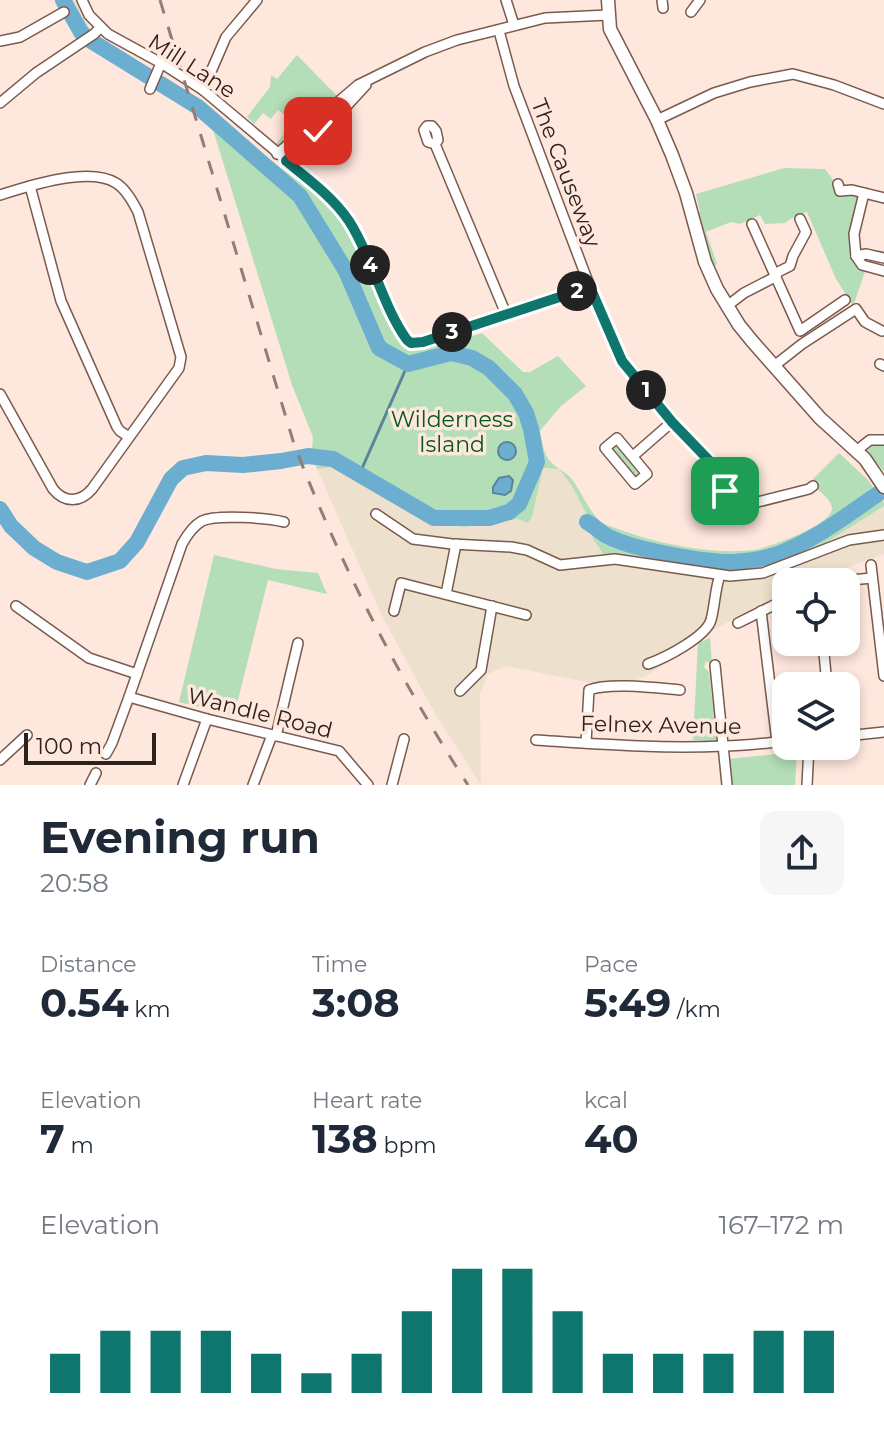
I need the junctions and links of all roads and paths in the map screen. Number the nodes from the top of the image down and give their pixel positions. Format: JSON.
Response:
{"nodes":[{"id":1,"x":82,"y":0,"type":"edge"},
{"id":2,"x":257,"y":0,"type":"edge"},
{"id":3,"x":506,"y":0,"type":"edge"},
{"id":4,"x":608,"y":0,"type":"edge"},
{"id":5,"x":700,"y":0,"type":"edge"},
{"id":6,"x":64,"y":12,"type":"dead end"},
{"id":7,"x":691,"y":12,"type":"dead end"},
{"id":8,"x":608,"y":15,"type":"junction"},
{"id":9,"x":514,"y":25,"type":"junction"},
{"id":10,"x":97,"y":31,"type":"junction"},
{"id":11,"x":499,"y":31,"type":"junction"},
{"id":12,"x":0,"y":41,"type":"edge"},
{"id":13,"x":161,"y":63,"type":"junction"},
{"id":14,"x":374,"y":77,"type":"junction"},
{"id":15,"x":150,"y":89,"type":"dead end"},
{"id":16,"x":203,"y":90,"type":"junction"},
{"id":17,"x":0,"y":103,"type":"edge"},
{"id":18,"x":884,"y":104,"type":"edge"},
{"id":19,"x":657,"y":120,"type":"junction"},
{"id":20,"x":435,"y":144,"type":"dead end"},
{"id":21,"x":277,"y":154,"type":"junction"},
{"id":22,"x":286,"y":161,"type":"junction"},
{"id":23,"x":838,"y":184,"type":"dead end"},
{"id":24,"x":30,"y":186,"type":"junction"},
{"id":25,"x":864,"y":193,"type":"junction"},
{"id":26,"x":0,"y":195,"type":"edge"},
{"id":27,"x":884,"y":198,"type":"edge"},
{"id":28,"x":800,"y":219,"type":"dead end"},
{"id":29,"x":752,"y":224,"type":"dead end"},
{"id":30,"x":856,"y":256,"type":"junction"},
{"id":31,"x":884,"y":258,"type":"edge"},
{"id":32,"x":884,"y":271,"type":"edge"},
{"id":33,"x":775,"y":277,"type":"junction"},
{"id":34,"x":590,"y":287,"type":"junction"},
{"id":35,"x":845,"y":300,"type":"dead end"},
{"id":36,"x":727,"y":306,"type":"junction"},
{"id":37,"x":506,"y":314,"type":"junction"},
{"id":38,"x":882,"y":331,"type":"dead end"},
{"id":39,"x":774,"y":366,"type":"junction"},
{"id":40,"x":2,"y":400,"type":"edge"},
{"id":41,"x":672,"y":422,"type":"junction"},
{"id":42,"x":129,"y":437,"type":"junction"},
{"id":43,"x":884,"y":440,"type":"edge"},
{"id":44,"x":856,"y":451,"type":"junction"},
{"id":45,"x":633,"y":456,"type":"junction"},
{"id":46,"x":724,"y":476,"type":"junction"},
{"id":47,"x":880,"y":482,"type":"edge"},
{"id":48,"x":813,"y":486,"type":"dead end"},
{"id":49,"x":756,"y":501,"type":"junction"},
{"id":50,"x":376,"y":514,"type":"dead end"},
{"id":51,"x":284,"y":522,"type":"dead end"},
{"id":52,"x":884,"y":535,"type":"edge"},
{"id":53,"x":456,"y":544,"type":"junction"},
{"id":54,"x":871,"y":565,"type":"dead end"},
{"id":55,"x":720,"y":575,"type":"junction"},
{"id":56,"x":872,"y":578,"type":"junction"},
{"id":57,"x":860,"y":579,"type":"edge"},
{"id":58,"x":446,"y":594,"type":"junction"},
{"id":59,"x":16,"y":606,"type":"dead end"},
{"id":60,"x":492,"y":606,"type":"junction"},
{"id":61,"x":772,"y":606,"type":"edge"},
{"id":62,"x":394,"y":611,"type":"dead end"},
{"id":63,"x":761,"y":611,"type":"junction"},
{"id":64,"x":526,"y":615,"type":"dead end"},
{"id":65,"x":880,"y":617,"type":"edge"},
{"id":66,"x":738,"y":623,"type":"dead end"},
{"id":67,"x":298,"y":643,"type":"dead end"},
{"id":68,"x":648,"y":664,"type":"dead end"},
{"id":69,"x":715,"y":665,"type":"dead end"},
{"id":70,"x":137,"y":674,"type":"junction"},
{"id":71,"x":884,"y":676,"type":"edge"},
{"id":72,"x":772,"y":680,"type":"edge"},
{"id":73,"x":680,"y":690,"type":"dead end"},
{"id":74,"x":460,"y":691,"type":"dead end"},
{"id":75,"x":129,"y":697,"type":"junction"},
{"id":76,"x":207,"y":719,"type":"junction"},
{"id":77,"x":884,"y":732,"type":"edge"},
{"id":78,"x":27,"y":735,"type":"dead end"},
{"id":79,"x":860,"y":735,"type":"edge"},
{"id":80,"x":274,"y":736,"type":"junction"},
{"id":81,"x":404,"y":739,"type":"dead end"},
{"id":82,"x":536,"y":740,"type":"dead end"},
{"id":83,"x":586,"y":743,"type":"junction"},
{"id":84,"x":772,"y":743,"type":"edge"},
{"id":85,"x":723,"y":746,"type":"junction"},
{"id":86,"x":106,"y":754,"type":"dead end"},
{"id":87,"x":0,"y":760,"type":"edge"},
{"id":88,"x":808,"y":760,"type":"edge"},
{"id":89,"x":96,"y":773,"type":"dead end"},
{"id":90,"x":90,"y":785,"type":"edge"},
{"id":91,"x":183,"y":785,"type":"edge"},
{"id":92,"x":253,"y":785,"type":"edge"},
{"id":93,"x":368,"y":785,"type":"edge"},
{"id":94,"x":392,"y":785,"type":"edge"},
{"id":95,"x":727,"y":785,"type":"edge"},
{"id":96,"x":807,"y":785,"type":"edge"}],
"edges":[{"from":1,"to":10,"type":"street","name":"Mill Lane"},
{"from":2,"to":16,"type":"street"},
{"from":3,"to":9,"type":"street"},
{"from":4,"to":8,"type":"main road"},
{"from":5,"to":7,"type":"street"},
{"from":6,"to":12,"type":"street"},
{"from":8,"to":9,"type":"street"},
{"from":8,"to":19,"type":"main road"},
{"from":9,"to":11,"type":"street"},
{"from":10,"to":13,"type":"street","name":"Mill Lane"},
{"from":10,"to":17,"type":"street"},
{"from":11,"to":14,"type":"street"},
{"from":11,"to":34,"type":"street","name":"The Causeway"},
{"from":13,"to":15,"type":"street"},
{"from":13,"to":16,"type":"street","name":"Mill Lane"},
{"from":14,"to":21,"type":"street"},
{"from":14,"to":22,"type":"street"},
{"from":16,"to":21,"type":"street","name":"Mill Lane"},
{"from":18,"to":19,"type":"street"},
{"from":19,"to":36,"type":"main road"},
{"from":20,"to":37,"type":"street"},
{"from":21,"to":22,"type":"street","name":"Mill Lane"},
{"from":22,"to":37,"type":"street","name":"Mill Lane"},
{"from":23,"to":25,"type":"street"},
{"from":24,"to":26,"type":"street"},
{"from":24,"to":42,"type":"street"},
{"from":24,"to":42,"type":"street"},
{"from":25,"to":27,"type":"street"},
{"from":25,"to":30,"type":"street"},
{"from":28,"to":33,"type":"street"},
{"from":29,"to":33,"type":"street"},
{"from":30,"to":31,"type":"street"},
{"from":30,"to":32,"type":"street"},
{"from":33,"to":35,"type":"street"},
{"from":33,"to":36,"type":"street"},
{"from":34,"to":37,"type":"street"},
{"from":34,"to":41,"type":"street","name":"The Causeway"},
{"from":36,"to":39,"type":"main road"},
{"from":38,"to":39,"type":"street"},
{"from":39,"to":44,"type":"main road"},
{"from":40,"to":42,"type":"street"},
{"from":41,"to":45,"type":"street"},
{"from":41,"to":46,"type":"street","name":"The Causeway"},
{"from":43,"to":44,"type":"street"},
{"from":44,"to":47,"type":"main road"},
{"from":45,"to":45,"type":"street"},
{"from":46,"to":49,"type":"street","name":"The Causeway"},
{"from":46,"to":49,"type":"street","name":"The Causeway"},
{"from":48,"to":49,"type":"street"},
{"from":50,"to":53,"type":"street"},
{"from":51,"to":70,"type":"street"},
{"from":52,"to":55,"type":"street"},
{"from":53,"to":55,"type":"street"},
{"from":53,"to":58,"type":"street"},
{"from":54,"to":56,"type":"street"},
{"from":55,"to":68,"type":"street"},
{"from":56,"to":57,"type":"street"},
{"from":56,"to":65,"type":"street"},
{"from":58,"to":60,"type":"street"},
{"from":58,"to":62,"type":"street"},
{"from":59,"to":70,"type":"street"},
{"from":60,"to":64,"type":"street"},
{"from":60,"to":74,"type":"street"},
{"from":61,"to":63,"type":"street"},
{"from":63,"to":66,"type":"street"},
{"from":63,"to":72,"type":"street"},
{"from":65,"to":71,"type":"street"},
{"from":67,"to":80,"type":"street"},
{"from":69,"to":85,"type":"street"},
{"from":70,"to":75,"type":"street"},
{"from":73,"to":83,"type":"street"},
{"from":75,"to":76,"type":"street","name":"Wandle Road"},
{"from":75,"to":86,"type":"street"},
{"from":76,"to":80,"type":"street","name":"Wandle Road"},
{"from":76,"to":91,"type":"street"},
{"from":77,"to":79,"type":"street"},
{"from":78,"to":87,"type":"street"},
{"from":80,"to":92,"type":"street"},
{"from":80,"to":93,"type":"street","name":"Wandle Road"},
{"from":81,"to":94,"type":"street"},
{"from":82,"to":83,"type":"street","name":"Felnex Avenue"},
{"from":83,"to":85,"type":"street","name":"Felnex Avenue"},
{"from":84,"to":85,"type":"street","name":"Felnex Avenue"},
{"from":85,"to":95,"type":"street"},
{"from":88,"to":96,"type":"street"},
{"from":89,"to":90,"type":"street"}]}
